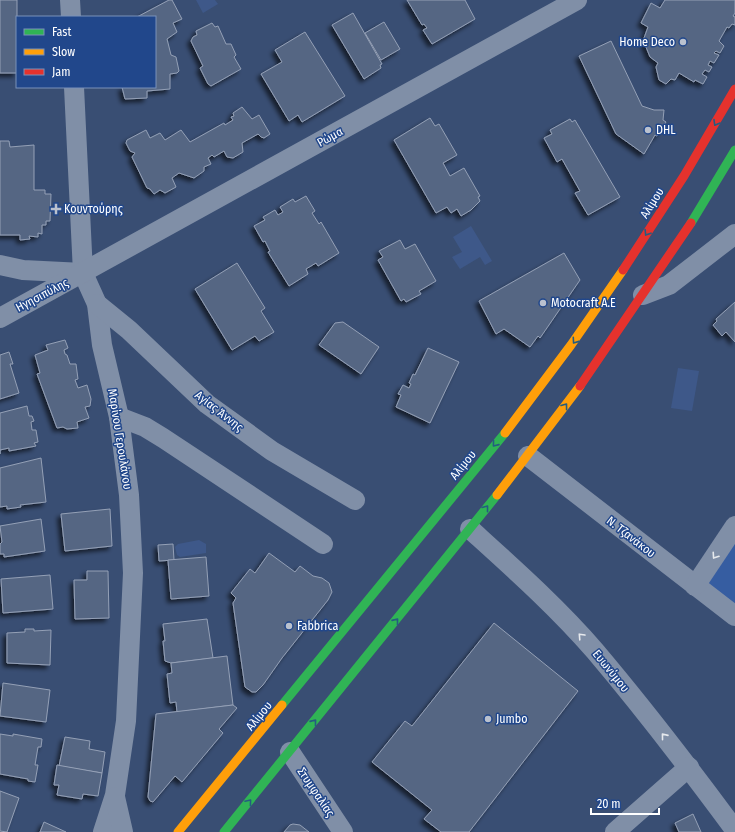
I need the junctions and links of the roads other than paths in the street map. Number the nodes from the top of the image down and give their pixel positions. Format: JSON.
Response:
{"nodes":[{"id":1,"x":70,"y":0,"type":"edge"},
{"id":2,"x":577,"y":0,"type":"edge"},
{"id":3,"x":70,"y":16,"type":"edge"},
{"id":4,"x":74,"y":88,"type":"edge"},
{"id":5,"x":735,"y":89,"type":"edge"},
{"id":6,"x":735,"y":150,"type":"edge"},
{"id":7,"x":735,"y":234,"type":"edge"},
{"id":8,"x":0,"y":265,"type":"edge"},
{"id":9,"x":83,"y":273,"type":"junction"},
{"id":10,"x":644,"y":295,"type":"junction"},
{"id":11,"x":97,"y":304,"type":"junction"},
{"id":12,"x":0,"y":318,"type":"edge"},
{"id":13,"x":119,"y":417,"type":"junction"},
{"id":14,"x":528,"y":456,"type":"junction"},
{"id":15,"x":355,"y":500,"type":"dead end"},
{"id":16,"x":735,"y":526,"type":"edge"},
{"id":17,"x":470,"y":529,"type":"junction"},
{"id":18,"x":323,"y":544,"type":"dead end"},
{"id":19,"x":695,"y":586,"type":"junction"},
{"id":20,"x":735,"y":616,"type":"edge"},
{"id":21,"x":290,"y":752,"type":"junction"},
{"id":22,"x":689,"y":767,"type":"junction"},
{"id":23,"x":115,"y":795,"type":"junction"},
{"id":24,"x":735,"y":830,"type":"edge"},
{"id":25,"x":104,"y":832,"type":"edge"},
{"id":26,"x":123,"y":832,"type":"edge"},
{"id":27,"x":178,"y":832,"type":"edge"},
{"id":28,"x":224,"y":832,"type":"edge"},
{"id":29,"x":343,"y":832,"type":"edge"},
{"id":30,"x":615,"y":832,"type":"edge"}],
"edges":[{"from":1,"to":3,"type":"street"},
{"from":2,"to":9,"type":"street","name":"Ρώμα"},
{"from":4,"to":9,"type":"street","name":"Μαρίνου Γερουλάνου"},
{"from":5,"to":27,"type":"main road","name":"Αλίμου","one_way":true},
{"from":6,"to":10,"type":"main road"},
{"from":7,"to":10,"type":"street"},
{"from":8,"to":9,"type":"street"},
{"from":9,"to":11,"type":"street","name":"Μαρίνου Γερουλάνου"},
{"from":9,"to":12,"type":"street","name":"Ηγησιπύλης"},
{"from":14,"to":10,"type":"main road","one_way":true},
{"from":11,"to":13,"type":"street","name":"Μαρίνου Γερουλάνου"},
{"from":11,"to":15,"type":"street","name":"Αγίας Άννης"},
{"from":13,"to":18,"type":"street"},
{"from":13,"to":23,"type":"street","name":"Μαρίνου Γερουλάνου"},
{"from":17,"to":14,"type":"main road","one_way":true},
{"from":14,"to":19,"type":"street","name":"Ν. Τζανάκου"},
{"from":16,"to":19,"type":"street","one_way":true},
{"from":21,"to":17,"type":"main road","one_way":true},
{"from":22,"to":17,"type":"street","name":"Ευωνύμου","one_way":true},
{"from":19,"to":20,"type":"street","name":"Ν. Τζανάκου"},
{"from":28,"to":21,"type":"main road","one_way":true},
{"from":21,"to":29,"type":"street","name":"Στυμφαλίας"},
{"from":22,"to":24,"type":"street","name":"Ευωνύμου"},
{"from":22,"to":30,"type":"street"},
{"from":23,"to":25,"type":"street"},
{"from":23,"to":26,"type":"street"}]}
